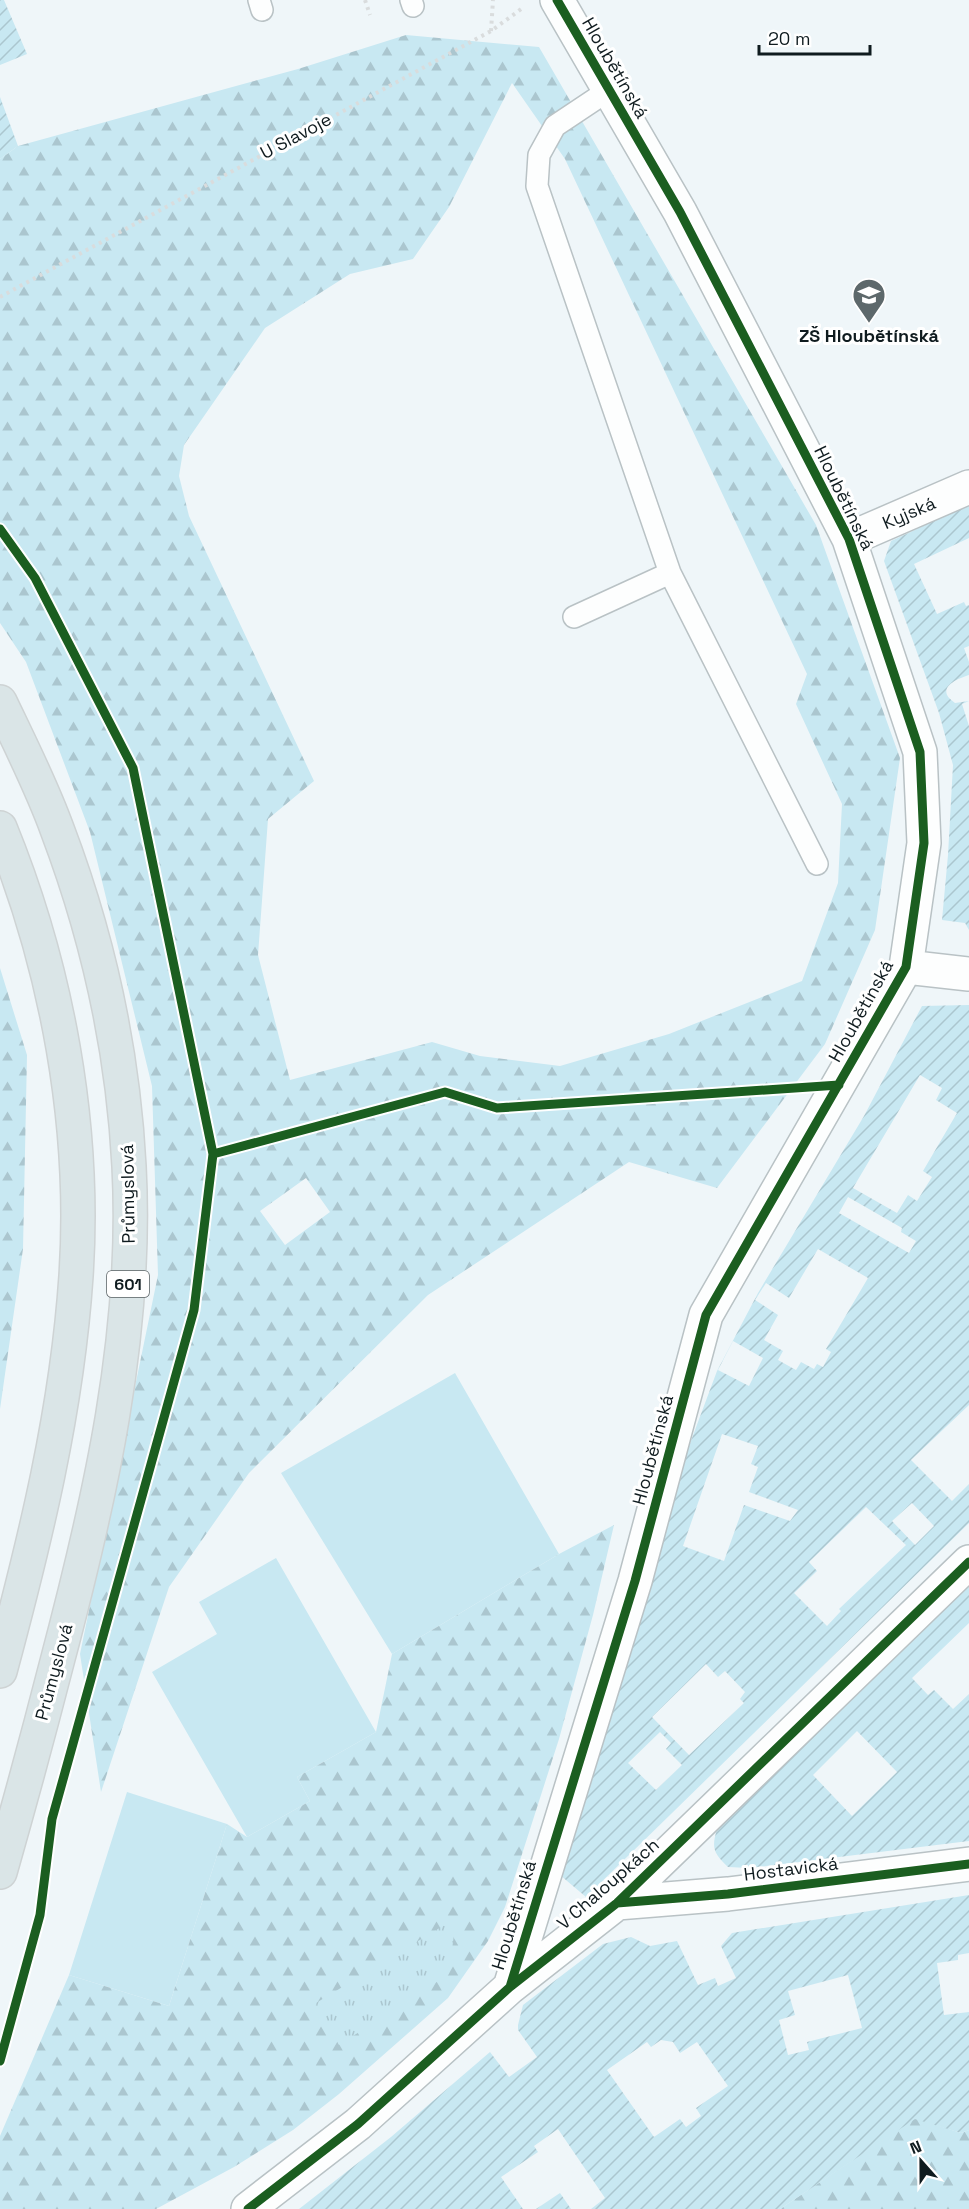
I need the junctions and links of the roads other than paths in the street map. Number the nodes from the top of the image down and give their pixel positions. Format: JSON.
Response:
{"nodes":[{"id":1,"x":557,"y":0,"type":"edge"},
{"id":2,"x":609,"y":90,"type":"junction"},
{"id":3,"x":969,"y":487,"type":"edge"},
{"id":4,"x":849,"y":539,"type":"junction"},
{"id":5,"x":670,"y":573,"type":"junction"},
{"id":6,"x":574,"y":616,"type":"dead end"},
{"id":7,"x":0,"y":702,"type":"edge"},
{"id":8,"x":0,"y":828,"type":"edge"},
{"id":9,"x":818,"y":864,"type":"dead end"},
{"id":10,"x":906,"y":967,"type":"junction"},
{"id":11,"x":969,"y":974,"type":"edge"},
{"id":12,"x":969,"y":1562,"type":"edge"},
{"id":13,"x":0,"y":1671,"type":"edge"},
{"id":14,"x":969,"y":1864,"type":"edge"},
{"id":15,"x":0,"y":1872,"type":"edge"},
{"id":16,"x":617,"y":1903,"type":"junction"},
{"id":17,"x":510,"y":1987,"type":"junction"},
{"id":18,"x":248,"y":2209,"type":"edge"}],
"edges":[{"from":1,"to":2,"type":"street","name":"Hloubětínská"},
{"from":2,"to":4,"type":"street","name":"Hloubětínská"},
{"from":2,"to":5,"type":"lane"},
{"from":3,"to":4,"type":"street","name":"Kyjská"},
{"from":4,"to":10,"type":"street","name":"Hloubětínská"},
{"from":5,"to":6,"type":"lane"},
{"from":5,"to":9,"type":"lane"},
{"from":7,"to":15,"type":"main road","name":"Průmyslová","number":"601"},
{"from":8,"to":13,"type":"main road"},
{"from":10,"to":11,"type":"street"},
{"from":10,"to":17,"type":"street","name":"Hloubětínská"},
{"from":12,"to":16,"type":"street","name":"V Chaloupkách"},
{"from":14,"to":16,"type":"street","name":"Hostavická"},
{"from":16,"to":17,"type":"street","name":"V Chaloupkách"},
{"from":17,"to":18,"type":"street","name":"V Chaloupkách"}]}
